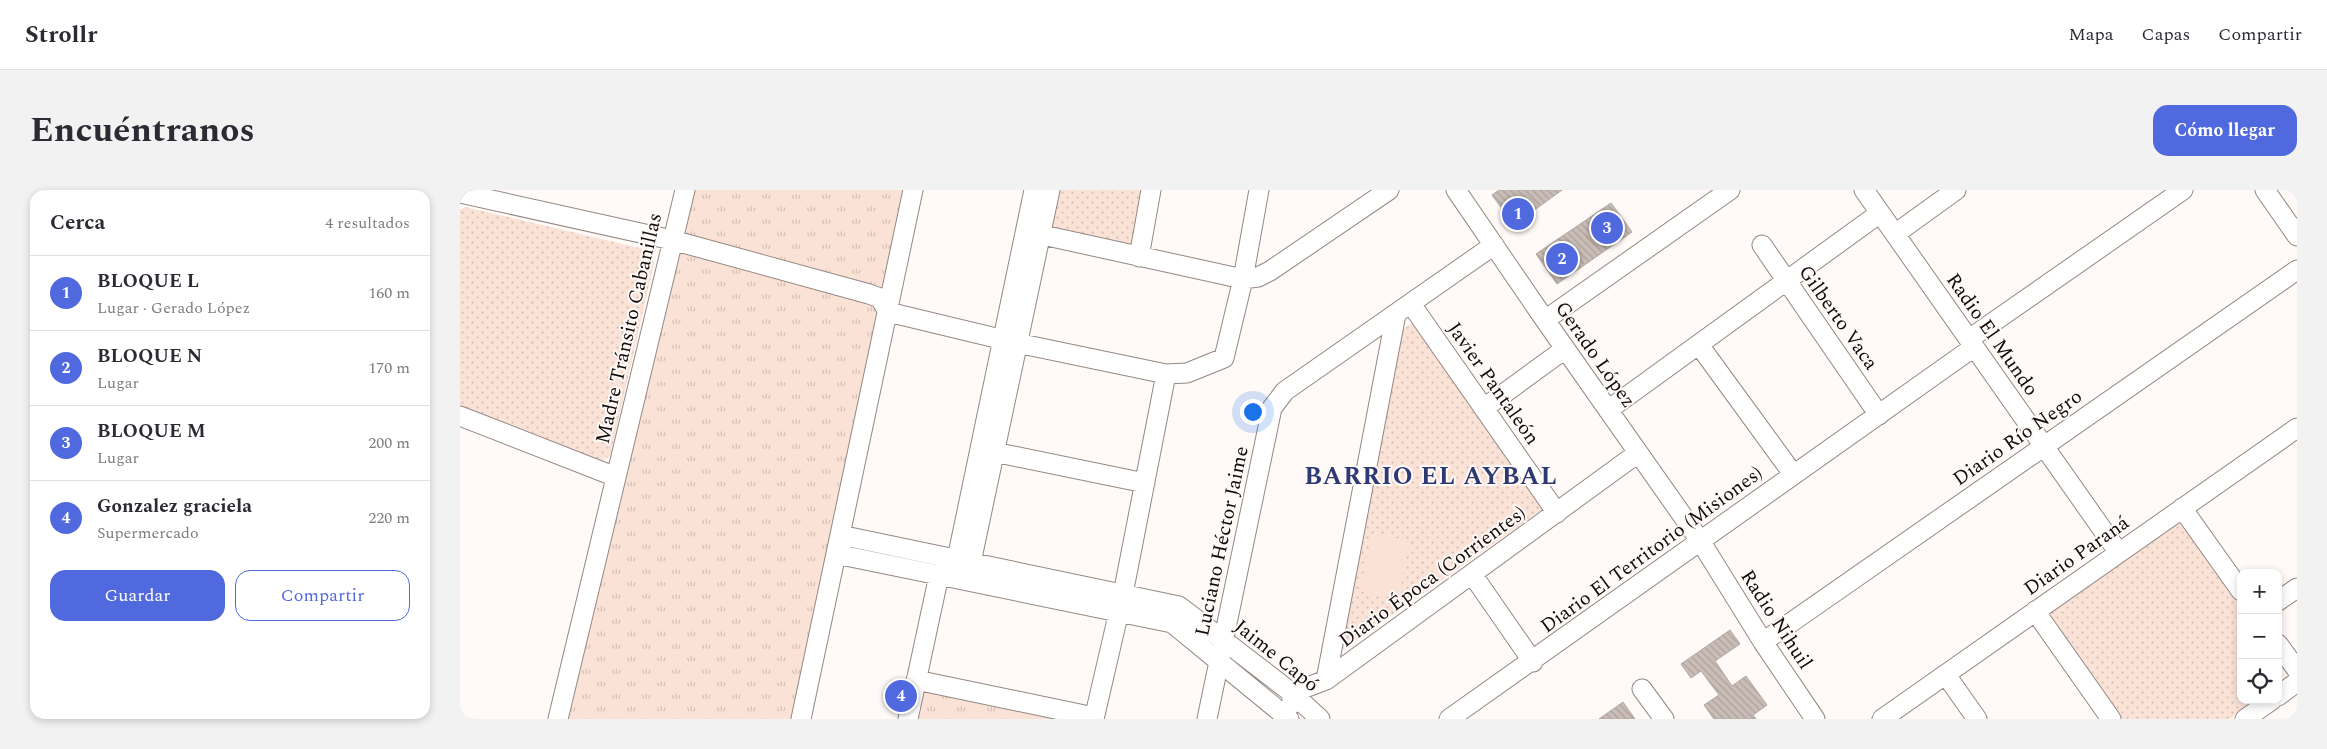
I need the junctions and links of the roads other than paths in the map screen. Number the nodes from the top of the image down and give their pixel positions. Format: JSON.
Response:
{"nodes":[{"id":1,"x":685,"y":190,"type":"edge"},
{"id":2,"x":913,"y":190,"type":"edge"},
{"id":3,"x":1034,"y":190,"type":"edge"},
{"id":4,"x":1050,"y":190,"type":"edge"},
{"id":5,"x":1151,"y":190,"type":"edge"},
{"id":6,"x":1259,"y":190,"type":"edge"},
{"id":7,"x":1389,"y":190,"type":"edge"},
{"id":8,"x":1730,"y":190,"type":"edge"},
{"id":9,"x":1864,"y":190,"type":"edge"},
{"id":10,"x":1956,"y":190,"type":"edge"},
{"id":11,"x":2183,"y":190,"type":"edge"},
{"id":12,"x":2265,"y":190,"type":"edge"},
{"id":13,"x":1461,"y":192,"type":"edge"},
{"id":14,"x":460,"y":194,"type":"edge"},
{"id":15,"x":1880,"y":213,"type":"junction"},
{"id":16,"x":1033,"y":233,"type":"junction"},
{"id":17,"x":1895,"y":234,"type":"junction"},
{"id":18,"x":2297,"y":236,"type":"edge"},
{"id":19,"x":672,"y":240,"type":"junction"},
{"id":20,"x":1494,"y":245,"type":"junction"},
{"id":21,"x":1762,"y":245,"type":"dead end"},
{"id":22,"x":1139,"y":257,"type":"junction"},
{"id":23,"x":2297,"y":270,"type":"edge"},
{"id":24,"x":1243,"y":279,"type":"junction"},
{"id":25,"x":1787,"y":281,"type":"junction"},
{"id":26,"x":1404,"y":309,"type":"junction"},
{"id":27,"x":888,"y":312,"type":"junction"},
{"id":28,"x":1544,"y":320,"type":"junction"},
{"id":29,"x":1010,"y":341,"type":"junction"},
{"id":30,"x":1972,"y":343,"type":"junction"},
{"id":31,"x":1699,"y":345,"type":"junction"},
{"id":32,"x":1566,"y":349,"type":"junction"},
{"id":33,"x":1166,"y":374,"type":"junction"},
{"id":34,"x":1484,"y":408,"type":"junction"},
{"id":35,"x":1608,"y":410,"type":"junction"},
{"id":36,"x":1879,"y":414,"type":"junction"},
{"id":37,"x":460,"y":416,"type":"edge"},
{"id":38,"x":2297,"y":428,"type":"edge"},
{"id":39,"x":2042,"y":446,"type":"junction"},
{"id":40,"x":994,"y":452,"type":"junction"},
{"id":41,"x":1638,"y":453,"type":"junction"},
{"id":42,"x":1793,"y":474,"type":"junction"},
{"id":43,"x":616,"y":477,"type":"junction"},
{"id":44,"x":1145,"y":483,"type":"junction"},
{"id":45,"x":2182,"y":508,"type":"junction"},
{"id":46,"x":1558,"y":513,"type":"junction"},
{"id":47,"x":840,"y":535,"type":"junction"},
{"id":48,"x":1701,"y":542,"type":"junction"},
{"id":49,"x":2119,"y":553,"type":"junction"},
{"id":50,"x":836,"y":554,"type":"junction"},
{"id":51,"x":964,"y":560,"type":"junction"},
{"id":52,"x":1472,"y":574,"type":"junction"},
{"id":53,"x":939,"y":575,"type":"junction"},
{"id":54,"x":967,"y":581,"type":"junction"},
{"id":55,"x":2237,"y":585,"type":"edge"},
{"id":56,"x":2297,"y":588,"type":"edge"},
{"id":57,"x":2282,"y":598,"type":"edge"},
{"id":58,"x":1120,"y":603,"type":"junction"},
{"id":59,"x":2035,"y":611,"type":"junction"},
{"id":60,"x":1223,"y":641,"type":"junction"},
{"id":61,"x":1763,"y":642,"type":"junction"},
{"id":62,"x":2282,"y":649,"type":"edge"},
{"id":63,"x":1219,"y":662,"type":"junction"},
{"id":64,"x":1533,"y":662,"type":"junction"},
{"id":65,"x":2297,"y":670,"type":"edge"},
{"id":66,"x":1946,"y":675,"type":"junction"},
{"id":67,"x":916,"y":680,"type":"junction"},
{"id":68,"x":1326,"y":680,"type":"junction"},
{"id":69,"x":2297,"y":682,"type":"edge"},
{"id":70,"x":1642,"y":688,"type":"dead end"},
{"id":71,"x":1292,"y":693,"type":"junction"},
{"id":72,"x":2282,"y":693,"type":"edge"},
{"id":73,"x":2266,"y":704,"type":"edge"},
{"id":74,"x":1313,"y":717,"type":"edge"},
{"id":75,"x":1094,"y":718,"type":"edge"},
{"id":76,"x":558,"y":719,"type":"edge"},
{"id":77,"x":801,"y":719,"type":"edge"},
{"id":78,"x":908,"y":719,"type":"edge"},
{"id":79,"x":1207,"y":719,"type":"edge"},
{"id":80,"x":1290,"y":719,"type":"edge"},
{"id":81,"x":1449,"y":719,"type":"edge"},
{"id":82,"x":1664,"y":719,"type":"edge"},
{"id":83,"x":1815,"y":719,"type":"edge"},
{"id":84,"x":1882,"y":719,"type":"edge"},
{"id":85,"x":1977,"y":719,"type":"edge"},
{"id":86,"x":2111,"y":719,"type":"edge"},
{"id":87,"x":2245,"y":719,"type":"edge"}],
"edges":[{"from":1,"to":19,"type":"street","name":"Madre Tránsito Cabanillas"},
{"from":2,"to":27,"type":"street"},
{"from":3,"to":16,"type":"street"},
{"from":4,"to":16,"type":"street"},
{"from":5,"to":22,"type":"street"},
{"from":6,"to":24,"type":"street"},
{"from":7,"to":24,"type":"street"},
{"from":8,"to":28,"type":"street"},
{"from":9,"to":15,"type":"street","name":"Radio El Mundo"},
{"from":10,"to":17,"type":"street"},
{"from":11,"to":30,"type":"street","name":"Diario El Territorio (Misiones)"},
{"from":12,"to":18,"type":"street"},
{"from":13,"to":20,"type":"street","name":"Gerado López"},
{"from":14,"to":19,"type":"street"},
{"from":15,"to":17,"type":"street","name":"Radio El Mundo"},
{"from":15,"to":25,"type":"street"},
{"from":16,"to":22,"type":"street"},
{"from":16,"to":29,"type":"street"},
{"from":17,"to":30,"type":"street","name":"Radio El Mundo"},
{"from":19,"to":27,"type":"street"},
{"from":19,"to":43,"type":"street","name":"Madre Tránsito Cabanillas"},
{"from":20,"to":26,"type":"street","name":"Luciano Héctor Jaime"},
{"from":20,"to":28,"type":"street","name":"Gerado López"},
{"from":21,"to":25,"type":"street","name":"Gilberto Vaca"},
{"from":22,"to":24,"type":"street"},
{"from":23,"to":39,"type":"street","name":"Diario Río Negro"},
{"from":24,"to":33,"type":"street"},
{"from":25,"to":31,"type":"street"},
{"from":25,"to":36,"type":"street","name":"Gilberto Vaca"},
{"from":26,"to":34,"type":"street","name":"Javier Pantaleón"},
{"from":26,"to":60,"type":"street","name":"Luciano Héctor Jaime"},
{"from":26,"to":68,"type":"street"},
{"from":27,"to":29,"type":"street"},
{"from":27,"to":47,"type":"street"},
{"from":28,"to":32,"type":"street","name":"Gerado López"},
{"from":29,"to":33,"type":"street"},
{"from":29,"to":40,"type":"street"},
{"from":29,"to":51,"type":"street"},
{"from":30,"to":36,"type":"street","name":"Diario El Territorio (Misiones)"},
{"from":30,"to":39,"type":"street","name":"Radio El Mundo"},
{"from":31,"to":35,"type":"street"},
{"from":31,"to":42,"type":"street"},
{"from":32,"to":34,"type":"street"},
{"from":32,"to":35,"type":"street","name":"Gerado López"},
{"from":33,"to":44,"type":"street"},
{"from":34,"to":46,"type":"street","name":"Javier Pantaleón"},
{"from":35,"to":41,"type":"street","name":"Gerado López"},
{"from":36,"to":42,"type":"street","name":"Diario El Territorio (Misiones)"},
{"from":37,"to":43,"type":"street"},
{"from":38,"to":45,"type":"street","name":"Diario Paraná"},
{"from":39,"to":49,"type":"street","name":"Radio El Mundo"},
{"from":39,"to":61,"type":"street","name":"Diario Río Negro"},
{"from":40,"to":44,"type":"street"},
{"from":40,"to":51,"type":"street"},
{"from":41,"to":46,"type":"street","name":"Diario Época (Corrientes)"},
{"from":41,"to":48,"type":"street","name":"Gerado López"},
{"from":42,"to":48,"type":"street","name":"Diario El Territorio (Misiones)"},
{"from":43,"to":76,"type":"street","name":"Madre Tránsito Cabanillas"},
{"from":44,"to":58,"type":"street"},
{"from":45,"to":49,"type":"street","name":"Diario Paraná"},
{"from":45,"to":55,"type":"street"},
{"from":46,"to":52,"type":"street","name":"Diario Época (Corrientes)"},
{"from":47,"to":50,"type":"street"},
{"from":47,"to":51,"type":"street"},
{"from":48,"to":61,"type":"street","name":"Radio Nihuil"},
{"from":48,"to":64,"type":"street","name":"Diario El Territorio (Misiones)"},
{"from":49,"to":59,"type":"street","name":"Diario Paraná"},
{"from":50,"to":53,"type":"street"},
{"from":50,"to":77,"type":"street"},
{"from":51,"to":53,"type":"street"},
{"from":51,"to":54,"type":"street"},
{"from":51,"to":58,"type":"street"},
{"from":52,"to":64,"type":"street"},
{"from":52,"to":68,"type":"street","name":"Diario Época (Corrientes)"},
{"from":53,"to":54,"type":"street"},
{"from":53,"to":67,"type":"street"},
{"from":54,"to":58,"type":"street"},
{"from":56,"to":57,"type":"street"},
{"from":58,"to":60,"type":"street","name":"Jaime Capó"},
{"from":58,"to":63,"type":"street","name":"Jaime Capó"},
{"from":58,"to":75,"type":"street"},
{"from":59,"to":66,"type":"street","name":"Diario Paraná"},
{"from":59,"to":86,"type":"street"},
{"from":60,"to":63,"type":"street","name":"Luciano Héctor Jaime"},
{"from":60,"to":71,"type":"street","name":"Jaime Capó"},
{"from":61,"to":83,"type":"street","name":"Radio Nihuil"},
{"from":62,"to":65,"type":"street"},
{"from":63,"to":79,"type":"street","name":"Luciano Héctor Jaime"},
{"from":63,"to":80,"type":"street","name":"Jaime Capó"},
{"from":64,"to":81,"type":"street","name":"Diario El Territorio (Misiones)"},
{"from":66,"to":84,"type":"street","name":"Diario Paraná"},
{"from":66,"to":85,"type":"street"},
{"from":67,"to":75,"type":"street"},
{"from":67,"to":78,"type":"street"},
{"from":68,"to":71,"type":"street","name":"Diario Época (Corrientes)"},
{"from":69,"to":72,"type":"street"},
{"from":70,"to":82,"type":"street"},
{"from":71,"to":74,"type":"street","name":"Jaime Capó"},
{"from":71,"to":80,"type":"street"},
{"from":73,"to":87,"type":"street"}]}
